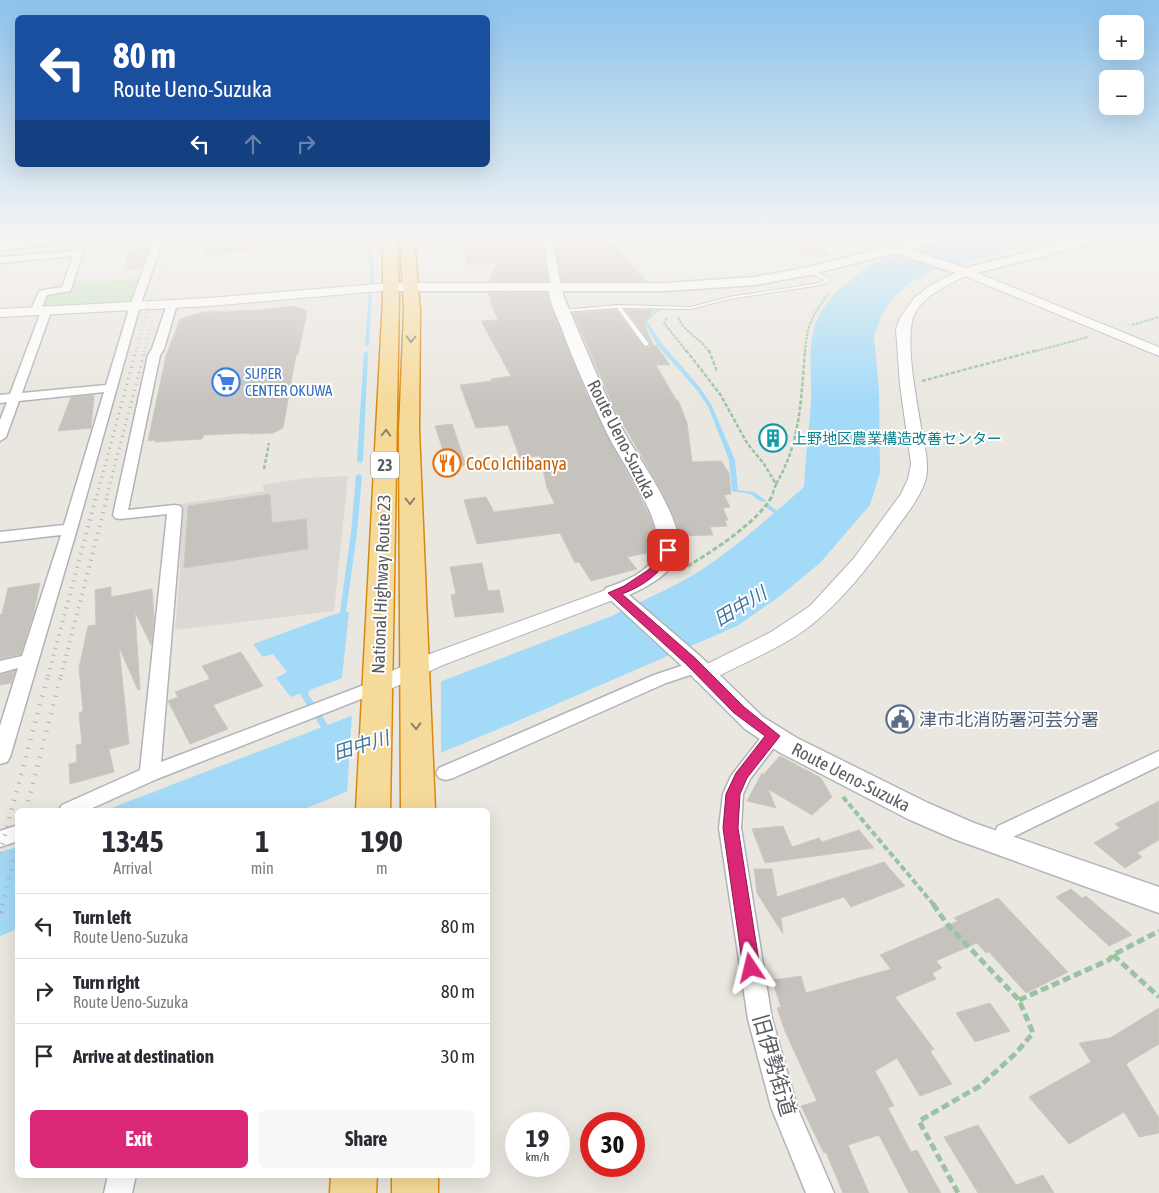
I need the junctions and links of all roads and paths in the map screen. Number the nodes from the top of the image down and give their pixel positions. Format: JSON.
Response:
{"nodes":[{"id":1,"x":45,"y":293,"type":"edge"},
{"id":2,"x":141,"y":293,"type":"edge"},
{"id":3,"x":324,"y":293,"type":"edge"},
{"id":4,"x":395,"y":293,"type":"edge"},
{"id":5,"x":403,"y":293,"type":"edge"},
{"id":6,"x":556,"y":293,"type":"edge"},
{"id":7,"x":765,"y":293,"type":"edge"},
{"id":8,"x":828,"y":293,"type":"edge"},
{"id":9,"x":928,"y":293,"type":"edge"},
{"id":10,"x":1015,"y":293,"type":"edge"},
{"id":11,"x":172,"y":304,"type":"junction"},
{"id":12,"x":135,"y":306,"type":"junction"},
{"id":13,"x":618,"y":306,"type":"junction"},
{"id":14,"x":41,"y":310,"type":"junction"},
{"id":15,"x":563,"y":311,"type":"junction"},
{"id":16,"x":0,"y":313,"type":"edge"},
{"id":17,"x":674,"y":314,"type":"dead end"},
{"id":18,"x":670,"y":316,"type":"dead end"},
{"id":19,"x":1109,"y":331,"type":"junction"},
{"id":20,"x":646,"y":344,"type":"dead end"},
{"id":21,"x":1159,"y":352,"type":"edge"},
{"id":22,"x":718,"y":372,"type":"dead end"},
{"id":23,"x":907,"y":384,"type":"junction"},
{"id":24,"x":110,"y":388,"type":"junction"},
{"id":25,"x":14,"y":397,"type":"junction"},
{"id":26,"x":0,"y":399,"type":"edge"},
{"id":27,"x":0,"y":437,"type":"edge"},
{"id":28,"x":269,"y":443,"type":"dead end"},
{"id":29,"x":264,"y":469,"type":"dead end"},
{"id":30,"x":776,"y":484,"type":"junction"},
{"id":31,"x":70,"y":529,"type":"junction"},
{"id":32,"x":0,"y":537,"type":"edge"},
{"id":33,"x":638,"y":582,"type":"junction"},
{"id":34,"x":619,"y":598,"type":"junction"},
{"id":35,"x":30,"y":660,"type":"junction"},
{"id":36,"x":0,"y":667,"type":"edge"},
{"id":37,"x":697,"y":668,"type":"junction"},
{"id":38,"x":415,"y":673,"type":"junction"},
{"id":39,"x":378,"y":689,"type":"junction"},
{"id":40,"x":773,"y":736,"type":"junction"},
{"id":41,"x":0,"y":757,"type":"edge"},
{"id":42,"x":1159,"y":758,"type":"edge"},
{"id":43,"x":836,"y":770,"type":"junction"},
{"id":44,"x":150,"y":774,"type":"junction"},
{"id":45,"x":427,"y":788,"type":"edge"},
{"id":46,"x":371,"y":806,"type":"edge"},
{"id":47,"x":74,"y":808,"type":"edge"},
{"id":48,"x":15,"y":834,"type":"edge"},
{"id":49,"x":0,"y":839,"type":"edge"},
{"id":50,"x":1000,"y":843,"type":"junction"},
{"id":51,"x":1159,"y":900,"type":"edge"},
{"id":52,"x":1159,"y":931,"type":"edge"},
{"id":53,"x":1113,"y":955,"type":"junction"},
{"id":54,"x":1159,"y":997,"type":"edge"},
{"id":55,"x":1019,"y":1000,"type":"junction"},
{"id":56,"x":121,"y":1178,"type":"edge"},
{"id":57,"x":354,"y":1178,"type":"edge"},
{"id":58,"x":414,"y":1178,"type":"edge"},
{"id":59,"x":118,"y":1193,"type":"edge"},
{"id":60,"x":353,"y":1193,"type":"edge"},
{"id":61,"x":414,"y":1193,"type":"edge"},
{"id":62,"x":820,"y":1193,"type":"edge"},
{"id":63,"x":958,"y":1193,"type":"edge"}],
"edges":[{"from":1,"to":14,"type":"street"},
{"from":2,"to":12,"type":"street"},
{"from":3,"to":11,"type":"street"},
{"from":39,"to":4,"type":"highway","name":"National Highway Route 23","number":"23","one_way":true},
{"from":5,"to":38,"type":"highway","name":"National Highway Route 23","number":"23","one_way":true},
{"from":6,"to":15,"type":"main road","name":"Route Ueno-Suzuka"},
{"from":7,"to":13,"type":"lane"},
{"from":8,"to":30,"type":"path"},
{"from":9,"to":23,"type":"street"},
{"from":10,"to":19,"type":"street"},
{"from":11,"to":12,"type":"street"},
{"from":11,"to":44,"type":"street"},
{"from":12,"to":14,"type":"street"},
{"from":12,"to":24,"type":"street"},
{"from":13,"to":15,"type":"lane"},
{"from":13,"to":20,"type":"lane"},
{"from":14,"to":16,"type":"street"},
{"from":14,"to":25,"type":"street"},
{"from":15,"to":33,"type":"main road","name":"Route Ueno-Suzuka"},
{"from":17,"to":22,"type":"path"},
{"from":18,"to":30,"type":"path"},
{"from":19,"to":21,"type":"street"},
{"from":19,"to":23,"type":"path"},
{"from":23,"to":37,"type":"street"},
{"from":24,"to":25,"type":"street"},
{"from":24,"to":31,"type":"street"},
{"from":25,"to":26,"type":"street"},
{"from":25,"to":27,"type":"street"},
{"from":28,"to":29,"type":"path"},
{"from":30,"to":33,"type":"path"},
{"from":31,"to":32,"type":"street"},
{"from":31,"to":35,"type":"street"},
{"from":33,"to":34,"type":"main road","name":"Route Ueno-Suzuka"},
{"from":34,"to":37,"type":"main road","name":"Route Ueno-Suzuka"},
{"from":34,"to":38,"type":"street"},
{"from":35,"to":36,"type":"street"},
{"from":35,"to":41,"type":"street"},
{"from":37,"to":40,"type":"main road","name":"Route Ueno-Suzuka"},
{"from":37,"to":45,"type":"street"},
{"from":38,"to":39,"type":"street"},
{"from":38,"to":45,"type":"highway","name":"National Highway Route 23","number":"23","one_way":true},
{"from":39,"to":44,"type":"street"},
{"from":39,"to":46,"type":"highway","name":"National Highway Route 23","number":"23"},
{"from":40,"to":43,"type":"main road","name":"Route Ueno-Suzuka"},
{"from":40,"to":62,"type":"street","name":"旧伊勢街道"},
{"from":42,"to":50,"type":"street"},
{"from":43,"to":50,"type":"main road","name":"Route Ueno-Suzuka"},
{"from":43,"to":55,"type":"path"},
{"from":44,"to":47,"type":"street"},
{"from":48,"to":49,"type":"street"},
{"from":50,"to":51,"type":"main road","name":"Route Ueno-Suzuka"},
{"from":52,"to":53,"type":"path"},
{"from":53,"to":54,"type":"path"},
{"from":53,"to":55,"type":"path"},
{"from":55,"to":63,"type":"path"},
{"from":56,"to":59,"type":"street"},
{"from":57,"to":60,"type":"highway"},
{"from":58,"to":61,"type":"highway"}]}
